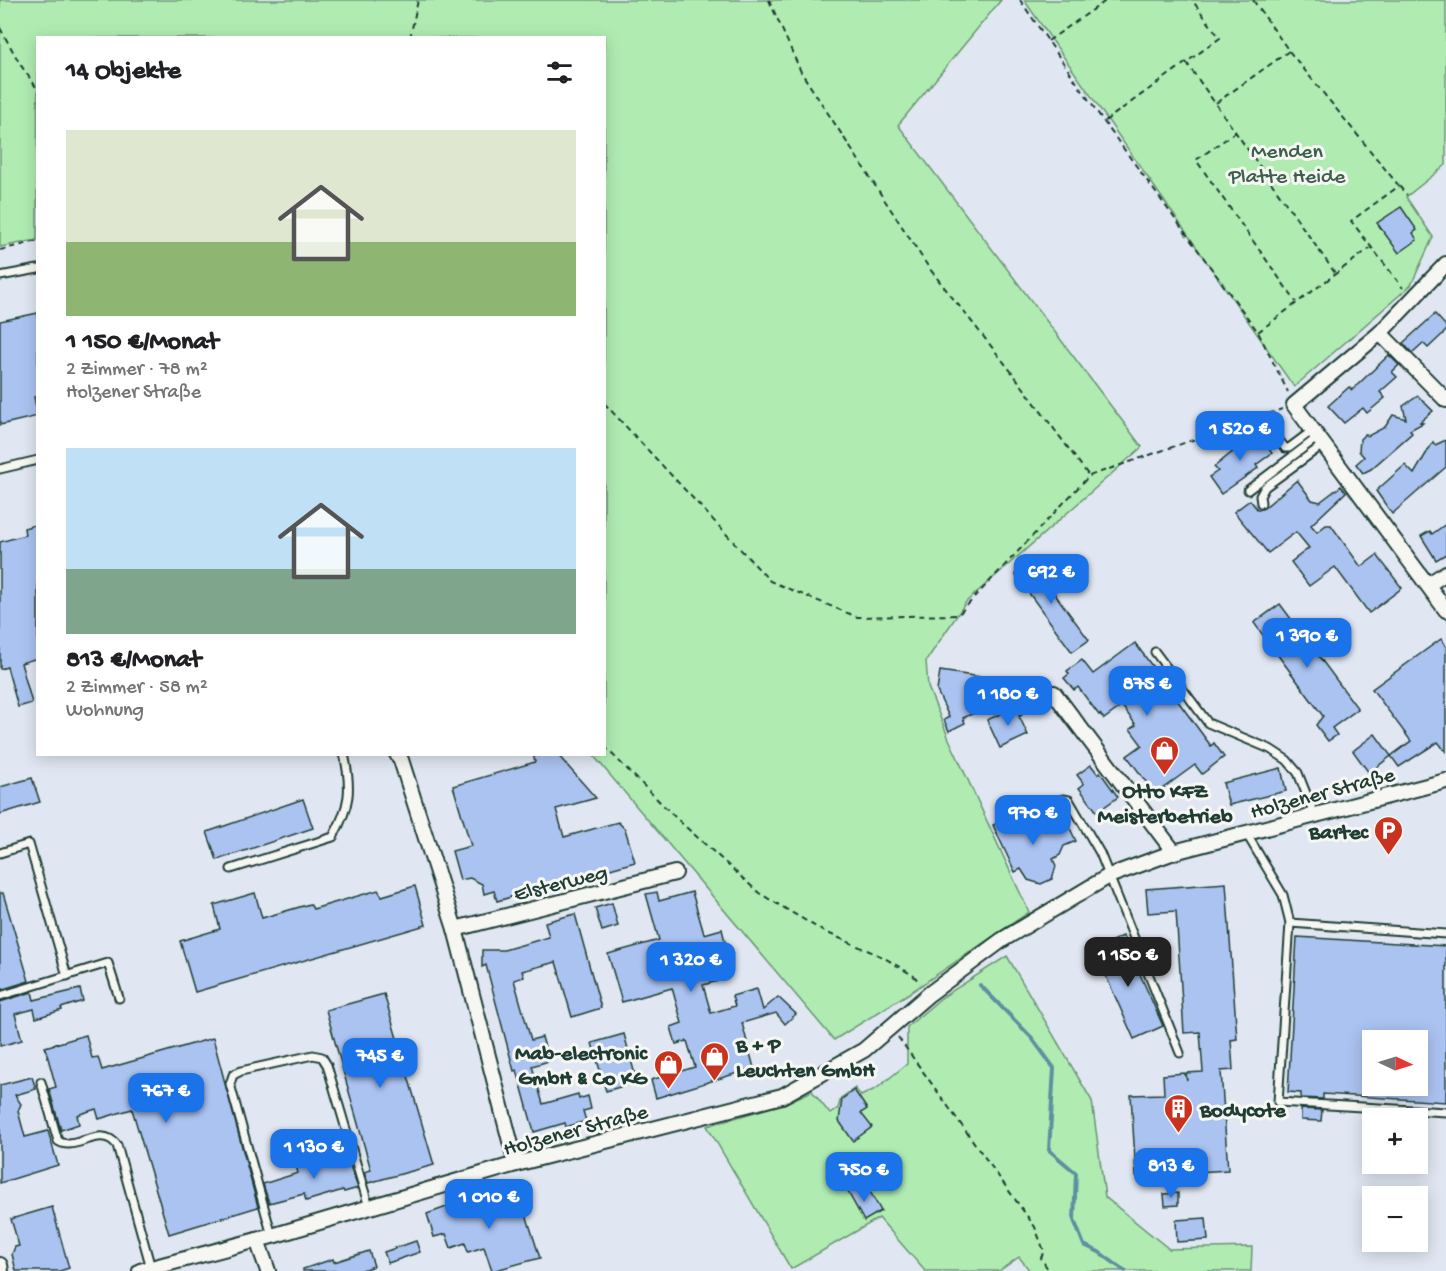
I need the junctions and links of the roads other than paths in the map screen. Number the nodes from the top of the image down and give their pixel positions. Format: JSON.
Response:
{"nodes":[{"id":1,"x":1446,"y":264,"type":"edge"},
{"id":2,"x":36,"y":269,"type":"edge"},
{"id":3,"x":0,"y":276,"type":"edge"},
{"id":4,"x":1380,"y":333,"type":"junction"},
{"id":5,"x":1446,"y":400,"type":"edge"},
{"id":6,"x":1318,"y":437,"type":"junction"},
{"id":7,"x":1278,"y":438,"type":"dead end"},
{"id":8,"x":36,"y":460,"type":"edge"},
{"id":9,"x":0,"y":469,"type":"edge"},
{"id":10,"x":1248,"y":490,"type":"dead end"},
{"id":11,"x":1261,"y":503,"type":"dead end"},
{"id":12,"x":1446,"y":573,"type":"edge"},
{"id":13,"x":1429,"y":585,"type":"junction"},
{"id":14,"x":1446,"y":610,"type":"edge"},
{"id":15,"x":1155,"y":652,"type":"dead end"},
{"id":16,"x":1054,"y":693,"type":"dead end"},
{"id":17,"x":344,"y":756,"type":"edge"},
{"id":18,"x":398,"y":756,"type":"edge"},
{"id":19,"x":1446,"y":781,"type":"edge"},
{"id":20,"x":1039,"y":811,"type":"dead end"},
{"id":21,"x":1315,"y":816,"type":"junction"},
{"id":22,"x":1246,"y":833,"type":"junction"},
{"id":23,"x":1174,"y":852,"type":"junction"},
{"id":24,"x":0,"y":853,"type":"edge"},
{"id":25,"x":231,"y":869,"type":"dead end"},
{"id":26,"x":675,"y":873,"type":"dead end"},
{"id":27,"x":1109,"y":876,"type":"junction"},
{"id":28,"x":1290,"y":923,"type":"junction"},
{"id":29,"x":455,"y":929,"type":"junction"},
{"id":30,"x":1446,"y":934,"type":"edge"},
{"id":31,"x":67,"y":976,"type":"junction"},
{"id":32,"x":0,"y":996,"type":"edge"},
{"id":33,"x":119,"y":998,"type":"dead end"},
{"id":34,"x":1180,"y":1053,"type":"dead end"},
{"id":35,"x":41,"y":1082,"type":"dead end"},
{"id":36,"x":1446,"y":1112,"type":"edge"},
{"id":37,"x":516,"y":1164,"type":"junction"},
{"id":38,"x":369,"y":1207,"type":"junction"},
{"id":39,"x":272,"y":1236,"type":"junction"},
{"id":40,"x":257,"y":1240,"type":"junction"},
{"id":41,"x":0,"y":1265,"type":"edge"},
{"id":42,"x":146,"y":1270,"type":"edge"},
{"id":43,"x":2,"y":1271,"type":"edge"},
{"id":44,"x":268,"y":1271,"type":"edge"}],
"edges":[{"from":1,"to":4,"type":"street"},
{"from":2,"to":3,"type":"lane"},
{"from":4,"to":5,"type":"street"},
{"from":4,"to":6,"type":"street"},
{"from":6,"to":7,"type":"lane"},
{"from":6,"to":10,"type":"lane"},
{"from":6,"to":11,"type":"lane"},
{"from":6,"to":13,"type":"street"},
{"from":8,"to":9,"type":"lane"},
{"from":12,"to":13,"type":"street"},
{"from":13,"to":14,"type":"street"},
{"from":15,"to":21,"type":"lane"},
{"from":16,"to":23,"type":"street"},
{"from":17,"to":25,"type":"lane"},
{"from":18,"to":29,"type":"street"},
{"from":19,"to":21,"type":"street","name":"Holzener Straße"},
{"from":20,"to":27,"type":"lane"},
{"from":21,"to":22,"type":"street","name":"Holzener Straße"},
{"from":22,"to":23,"type":"street","name":"Holzener Straße"},
{"from":22,"to":28,"type":"lane"},
{"from":23,"to":27,"type":"street","name":"Holzener Straße"},
{"from":24,"to":31,"type":"lane"},
{"from":26,"to":29,"type":"street","name":"Elsterweg"},
{"from":27,"to":34,"type":"lane"},
{"from":27,"to":37,"type":"street","name":"Holzener Straße"},
{"from":28,"to":30,"type":"lane"},
{"from":28,"to":36,"type":"lane"},
{"from":29,"to":37,"type":"street"},
{"from":31,"to":32,"type":"lane"},
{"from":31,"to":33,"type":"lane"},
{"from":35,"to":42,"type":"lane"},
{"from":37,"to":38,"type":"street","name":"Holzener Straße"},
{"from":38,"to":39,"type":"street","name":"Holzener Straße"},
{"from":38,"to":39,"type":"lane"},
{"from":39,"to":40,"type":"street","name":"Holzener Straße"},
{"from":40,"to":42,"type":"street","name":"Holzener Straße"},
{"from":40,"to":44,"type":"street"},
{"from":41,"to":43,"type":"street"}]}
